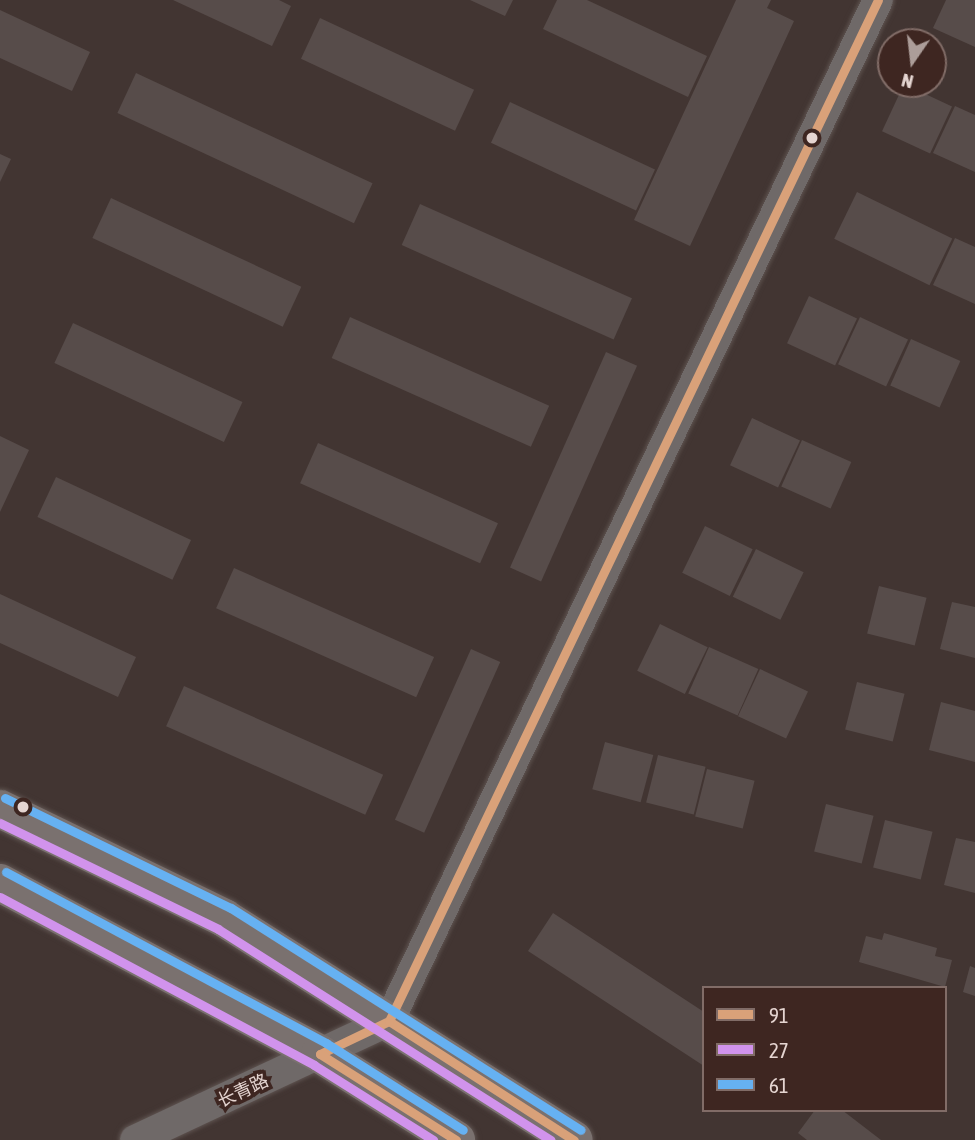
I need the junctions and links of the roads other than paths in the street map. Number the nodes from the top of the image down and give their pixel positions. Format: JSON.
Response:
{"nodes":[{"id":1,"x":878,"y":0,"type":"edge"},
{"id":2,"x":0,"y":810,"type":"edge"},
{"id":3,"x":0,"y":883,"type":"edge"},
{"id":4,"x":389,"y":1021,"type":"junction"},
{"id":5,"x":320,"y":1054,"type":"junction"},
{"id":6,"x":135,"y":1140,"type":"edge"},
{"id":7,"x":456,"y":1140,"type":"edge"},
{"id":8,"x":574,"y":1140,"type":"edge"}],
"edges":[{"from":1,"to":4,"type":"street"},
{"from":2,"to":4,"type":"main road"},
{"from":3,"to":5,"type":"main road"},
{"from":4,"to":5,"type":"street","name":"长青路"},
{"from":4,"to":8,"type":"main road"},
{"from":5,"to":6,"type":"street","name":"长青路"},
{"from":5,"to":7,"type":"main road"}]}
